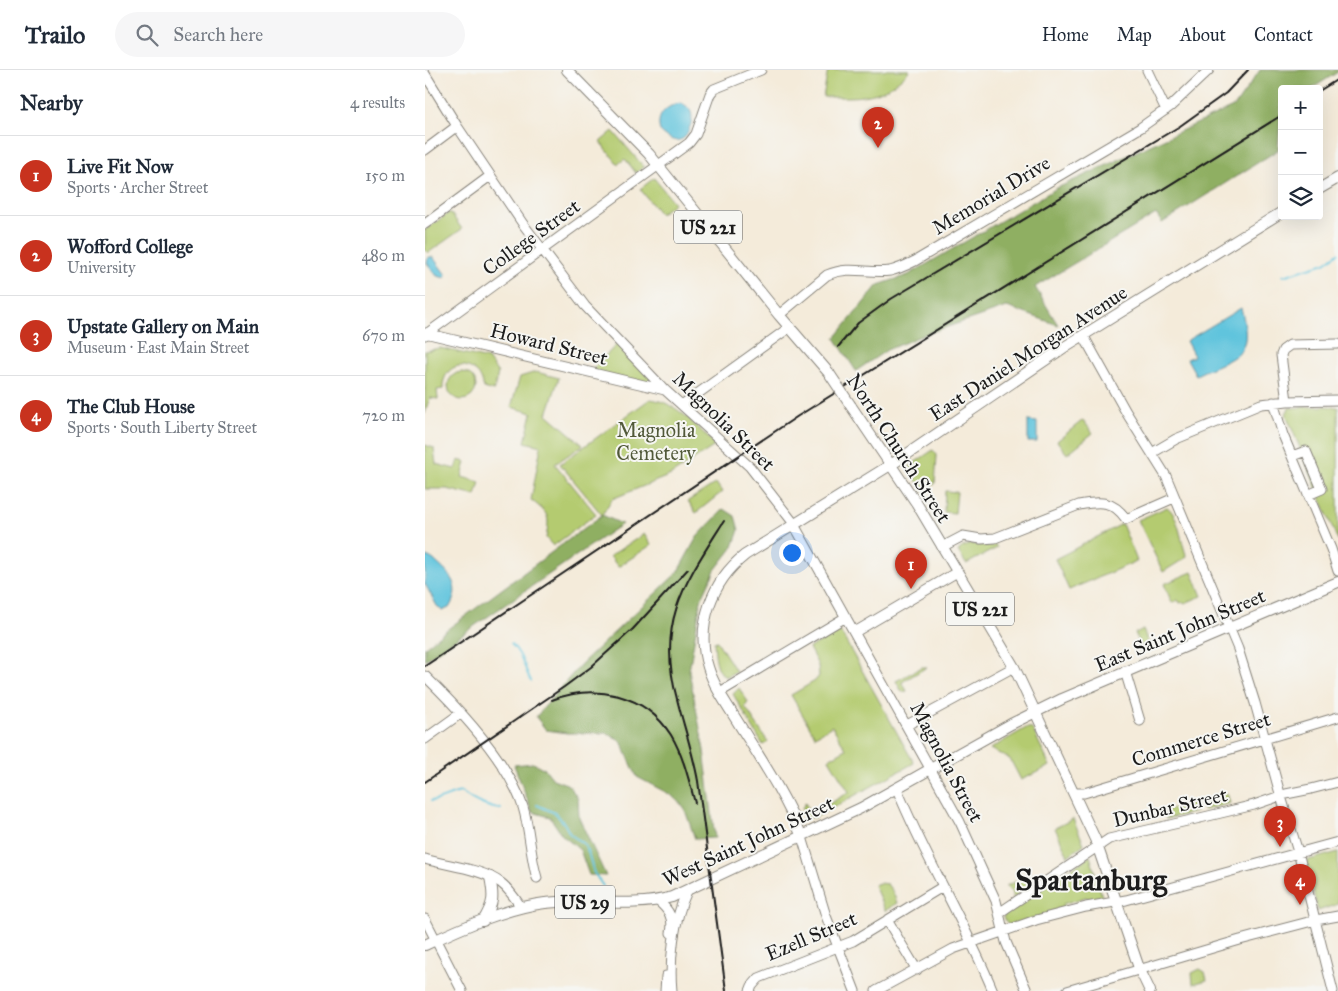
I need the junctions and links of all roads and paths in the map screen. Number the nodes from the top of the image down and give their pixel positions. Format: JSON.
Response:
{"nodes":[{"id":1,"x":567,"y":70,"type":"edge"},
{"id":2,"x":761,"y":70,"type":"edge"},
{"id":3,"x":1147,"y":70,"type":"edge"},
{"id":4,"x":1209,"y":70,"type":"edge"},
{"id":5,"x":426,"y":77,"type":"edge"},
{"id":6,"x":1165,"y":110,"type":"junction"},
{"id":7,"x":457,"y":126,"type":"junction"},
{"id":8,"x":425,"y":150,"type":"edge"},
{"id":9,"x":658,"y":166,"type":"junction"},
{"id":10,"x":490,"y":176,"type":"junction"},
{"id":11,"x":1338,"y":178,"type":"edge"},
{"id":12,"x":1323,"y":187,"type":"edge"},
{"id":13,"x":1278,"y":214,"type":"edge"},
{"id":14,"x":425,"y":224,"type":"edge"},
{"id":15,"x":543,"y":251,"type":"junction"},
{"id":16,"x":779,"y":315,"type":"junction"},
{"id":17,"x":790,"y":327,"type":"junction"},
{"id":18,"x":426,"y":334,"type":"edge"},
{"id":19,"x":1083,"y":335,"type":"junction"},
{"id":20,"x":1338,"y":344,"type":"edge"},
{"id":21,"x":665,"y":390,"type":"junction"},
{"id":22,"x":1338,"y":400,"type":"edge"},
{"id":23,"x":1287,"y":401,"type":"junction"},
{"id":24,"x":1273,"y":402,"type":"junction"},
{"id":25,"x":682,"y":405,"type":"junction"},
{"id":26,"x":1152,"y":453,"type":"junction"},
{"id":27,"x":1292,"y":456,"type":"junction"},
{"id":28,"x":891,"y":465,"type":"junction"},
{"id":29,"x":1308,"y":495,"type":"junction"},
{"id":30,"x":1174,"y":498,"type":"junction"},
{"id":31,"x":795,"y":524,"type":"junction"},
{"id":32,"x":943,"y":549,"type":"junction"},
{"id":33,"x":1338,"y":571,"type":"edge"},
{"id":34,"x":957,"y":572,"type":"junction"},
{"id":35,"x":1338,"y":582,"type":"edge"},
{"id":36,"x":846,"y":616,"type":"junction"},
{"id":37,"x":1228,"y":628,"type":"junction"},
{"id":38,"x":855,"y":632,"type":"junction"},
{"id":39,"x":1014,"y":667,"type":"junction"},
{"id":40,"x":1125,"y":671,"type":"junction"},
{"id":41,"x":425,"y":676,"type":"edge"},
{"id":42,"x":720,"y":692,"type":"junction"},
{"id":43,"x":1036,"y":712,"type":"junction"},
{"id":44,"x":461,"y":713,"type":"junction"},
{"id":45,"x":1338,"y":717,"type":"edge"},
{"id":46,"x":1140,"y":721,"type":"dead end"},
{"id":47,"x":907,"y":725,"type":"junction"},
{"id":48,"x":1265,"y":738,"type":"junction"},
{"id":49,"x":425,"y":739,"type":"edge"},
{"id":50,"x":932,"y":769,"type":"junction"},
{"id":51,"x":1338,"y":782,"type":"edge"},
{"id":52,"x":897,"y":789,"type":"junction"},
{"id":53,"x":1074,"y":793,"type":"junction"},
{"id":54,"x":1280,"y":796,"type":"junction"},
{"id":55,"x":802,"y":837,"type":"junction"},
{"id":56,"x":1338,"y":842,"type":"edge"},
{"id":57,"x":1098,"y":846,"type":"junction"},
{"id":58,"x":1298,"y":852,"type":"junction"},
{"id":59,"x":425,"y":859,"type":"edge"},
{"id":60,"x":490,"y":877,"type":"junction"},
{"id":61,"x":537,"y":878,"type":"dead end"},
{"id":62,"x":942,"y":887,"type":"junction"},
{"id":63,"x":687,"y":891,"type":"junction"},
{"id":64,"x":658,"y":901,"type":"junction"},
{"id":65,"x":1117,"y":901,"type":"junction"},
{"id":66,"x":521,"y":907,"type":"junction"},
{"id":67,"x":999,"y":913,"type":"junction"},
{"id":68,"x":1338,"y":916,"type":"edge"},
{"id":69,"x":425,"y":918,"type":"edge"},
{"id":70,"x":887,"y":920,"type":"junction"},
{"id":71,"x":1316,"y":920,"type":"junction"},
{"id":72,"x":483,"y":921,"type":"junction"},
{"id":73,"x":1004,"y":932,"type":"junction"},
{"id":74,"x":436,"y":940,"type":"junction"},
{"id":75,"x":972,"y":942,"type":"junction"},
{"id":76,"x":425,"y":945,"type":"edge"},
{"id":77,"x":838,"y":947,"type":"junction"},
{"id":78,"x":1139,"y":968,"type":"junction"},
{"id":79,"x":917,"y":970,"type":"junction"},
{"id":80,"x":462,"y":991,"type":"edge"},
{"id":81,"x":665,"y":991,"type":"edge"},
{"id":82,"x":672,"y":991,"type":"edge"},
{"id":83,"x":750,"y":991,"type":"edge"},
{"id":84,"x":855,"y":991,"type":"edge"},
{"id":85,"x":876,"y":991,"type":"edge"},
{"id":86,"x":993,"y":991,"type":"edge"},
{"id":87,"x":1027,"y":991,"type":"edge"},
{"id":88,"x":1067,"y":991,"type":"edge"},
{"id":89,"x":1150,"y":991,"type":"edge"},
{"id":90,"x":1333,"y":991,"type":"edge"}],
"edges":[{"from":1,"to":9,"type":"main road","name":"North Church Street","number":"US 221"},
{"from":2,"to":9,"type":"street","name":"College Street"},
{"from":3,"to":6,"type":"street"},
{"from":4,"to":6,"type":"street","name":"Memorial Drive"},
{"from":5,"to":7,"type":"street","name":"Magnolia Street"},
{"from":6,"to":16,"type":"street","name":"Memorial Drive"},
{"from":7,"to":8,"type":"street"},
{"from":7,"to":10,"type":"street","name":"Magnolia Street"},
{"from":9,"to":15,"type":"street","name":"College Street"},
{"from":9,"to":16,"type":"main road","name":"North Church Street","number":"US 221"},
{"from":10,"to":14,"type":"street"},
{"from":10,"to":15,"type":"street","name":"Magnolia Street"},
{"from":11,"to":12,"type":"main road"},
{"from":13,"to":19,"type":"main road","name":"East Daniel Morgan Avenue"},
{"from":15,"to":18,"type":"street","name":"College Street"},
{"from":15,"to":21,"type":"street","name":"Magnolia Street"},
{"from":16,"to":17,"type":"main road","name":"North Church Street","number":"US 221"},
{"from":17,"to":25,"type":"street"},
{"from":17,"to":28,"type":"main road","name":"North Church Street","number":"US 221","bridge":true},
{"from":18,"to":21,"type":"street","name":"Howard Street"},
{"from":19,"to":26,"type":"street"},
{"from":19,"to":28,"type":"main road","name":"East Daniel Morgan Avenue"},
{"from":20,"to":23,"type":"street"},
{"from":21,"to":25,"type":"street","name":"Magnolia Street"},
{"from":22,"to":23,"type":"street"},
{"from":23,"to":24,"type":"street"},
{"from":24,"to":26,"type":"street"},
{"from":24,"to":27,"type":"street"},
{"from":25,"to":31,"type":"street","name":"Magnolia Street"},
{"from":26,"to":30,"type":"street"},
{"from":27,"to":29,"type":"street"},
{"from":27,"to":29,"type":"street"},
{"from":28,"to":31,"type":"main road","name":"East Daniel Morgan Avenue"},
{"from":28,"to":32,"type":"main road","name":"North Church Street","number":"US 221"},
{"from":29,"to":33,"type":"street"},
{"from":30,"to":32,"type":"street"},
{"from":30,"to":37,"type":"street"},
{"from":31,"to":36,"type":"street","name":"Magnolia Street"},
{"from":31,"to":42,"type":"main road","name":"East Daniel Morgan Avenue"},
{"from":32,"to":34,"type":"main road","name":"North Church Street","number":"US 221"},
{"from":34,"to":38,"type":"street"},
{"from":34,"to":39,"type":"main road","name":"North Church Street","number":"US 221"},
{"from":35,"to":37,"type":"main road","name":"East Saint John Street","number":"US 29"},
{"from":36,"to":38,"type":"street","name":"Magnolia Street"},
{"from":36,"to":42,"type":"street"},
{"from":37,"to":40,"type":"main road","name":"East Saint John Street","number":"US 29"},
{"from":37,"to":48,"type":"street"},
{"from":38,"to":47,"type":"street","name":"Magnolia Street"},
{"from":39,"to":43,"type":"main road","name":"North Church Street","number":"US 221"},
{"from":39,"to":47,"type":"street"},
{"from":40,"to":43,"type":"main road","name":"East Saint John Street","number":"US 29"},
{"from":40,"to":46,"type":"street"},
{"from":41,"to":44,"type":"street"},
{"from":42,"to":55,"type":"main road","name":"East Daniel Morgan Avenue"},
{"from":43,"to":50,"type":"main road","name":"West Saint John Street","number":"US 29"},
{"from":43,"to":53,"type":"main road","name":"North Church Street","number":"US 221"},
{"from":44,"to":49,"type":"street"},
{"from":44,"to":61,"type":"street"},
{"from":45,"to":48,"type":"street","name":"Commerce Street"},
{"from":47,"to":50,"type":"street","name":"Magnolia Street"},
{"from":48,"to":53,"type":"street","name":"Commerce Street"},
{"from":48,"to":54,"type":"street"},
{"from":50,"to":52,"type":"main road","name":"West Saint John Street","number":"US 29"},
{"from":50,"to":67,"type":"street","name":"Magnolia Street"},
{"from":51,"to":54,"type":"street","name":"Dunbar Street"},
{"from":52,"to":55,"type":"main road","name":"West Saint John Street","number":"US 29"},
{"from":52,"to":62,"type":"street"},
{"from":53,"to":57,"type":"main road","name":"North Church Street","number":"US 221"},
{"from":54,"to":57,"type":"street","name":"Dunbar Street"},
{"from":54,"to":58,"type":"street"},
{"from":55,"to":63,"type":"main road","name":"West Saint John Street","number":"US 29"},
{"from":55,"to":77,"type":"street"},
{"from":56,"to":58,"type":"street"},
{"from":57,"to":65,"type":"main road","name":"North Church Street","number":"US 221"},
{"from":57,"to":67,"type":"street","name":"Dunbar Street"},
{"from":58,"to":65,"type":"street"},
{"from":58,"to":71,"type":"street"},
{"from":59,"to":60,"type":"street"},
{"from":60,"to":66,"type":"street"},
{"from":60,"to":72,"type":"main road"},
{"from":62,"to":70,"type":"street","name":"Ezell Street"},
{"from":62,"to":75,"type":"street"},
{"from":63,"to":64,"type":"main road","name":"West Saint John Street","number":"US 29"},
{"from":63,"to":82,"type":"street"},
{"from":64,"to":66,"type":"main road","name":"West Saint John Street","number":"US 29"},
{"from":64,"to":81,"type":"street"},
{"from":65,"to":73,"type":"street"},
{"from":65,"to":78,"type":"main road","number":"US 221"},
{"from":66,"to":72,"type":"main road","name":"West Saint John Street","number":"US 29"},
{"from":67,"to":73,"type":"street","name":"Magnolia Street"},
{"from":68,"to":71,"type":"street"},
{"from":69,"to":74,"type":"street"},
{"from":70,"to":77,"type":"street","name":"Ezell Street"},
{"from":70,"to":79,"type":"street"},
{"from":71,"to":78,"type":"street"},
{"from":71,"to":90,"type":"street"},
{"from":72,"to":74,"type":"main road","name":"West Saint John Street","number":"US 29"},
{"from":73,"to":75,"type":"street"},
{"from":73,"to":87,"type":"street","name":"Magnolia Street"},
{"from":74,"to":76,"type":"main road","name":"West Saint John Street","number":"US 29"},
{"from":74,"to":80,"type":"street"},
{"from":75,"to":79,"type":"street"},
{"from":75,"to":86,"type":"street"},
{"from":77,"to":83,"type":"street","name":"Ezell Street"},
{"from":77,"to":84,"type":"street"},
{"from":78,"to":88,"type":"street"},
{"from":78,"to":89,"type":"main road","number":"US 221"},
{"from":79,"to":85,"type":"street"}]}
